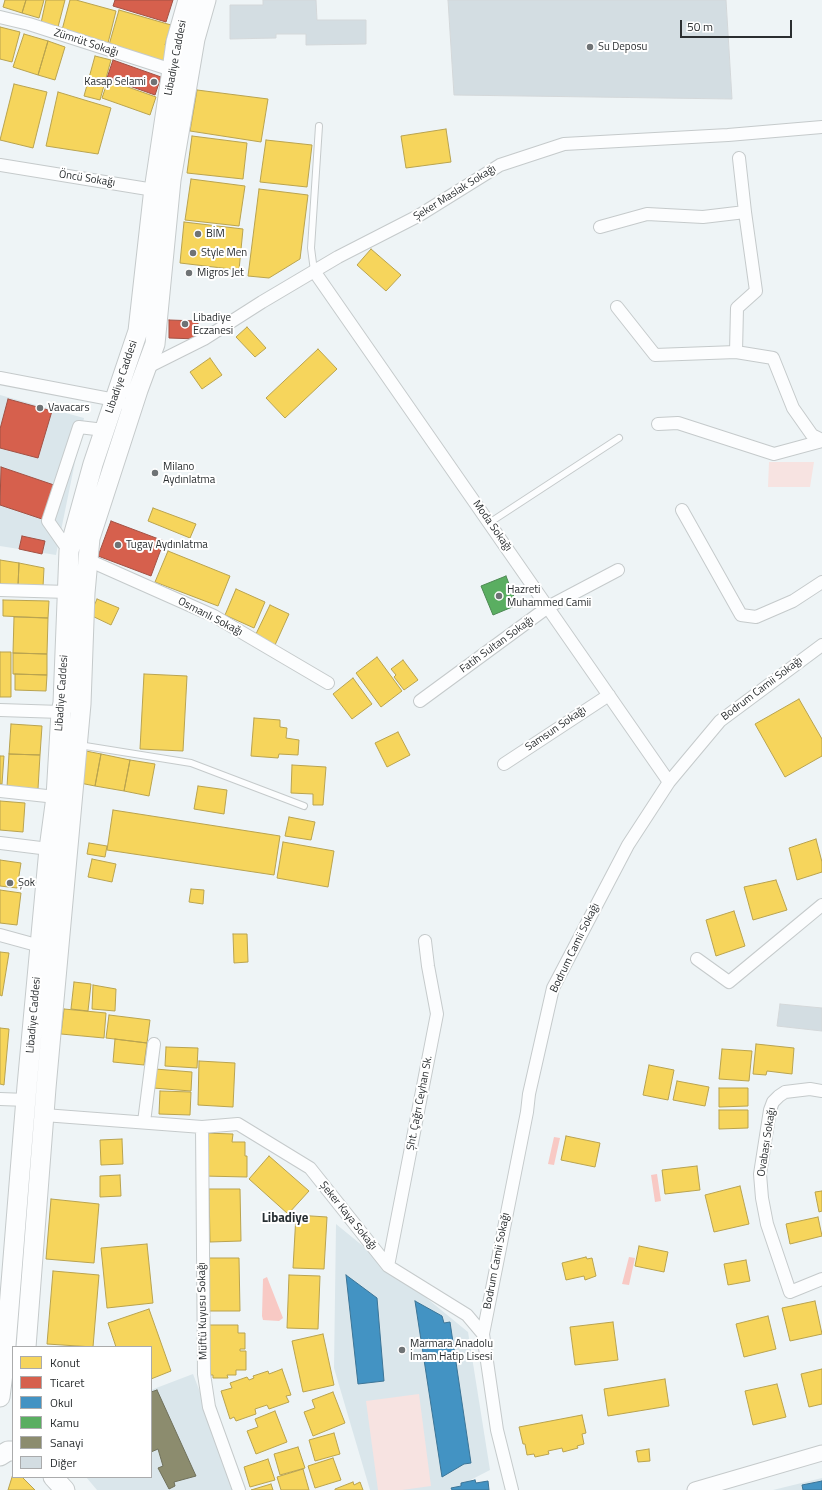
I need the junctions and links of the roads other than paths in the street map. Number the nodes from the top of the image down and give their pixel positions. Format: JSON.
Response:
{"nodes":[{"id":1,"x":188,"y":0,"type":"edge"},
{"id":2,"x":206,"y":0,"type":"edge"},
{"id":3,"x":0,"y":17,"type":"edge"},
{"id":4,"x":172,"y":70,"type":"junction"},
{"id":5,"x":319,"y":126,"type":"dead end"},
{"id":6,"x":822,"y":127,"type":"edge"},
{"id":7,"x":739,"y":158,"type":"dead end"},
{"id":8,"x":0,"y":165,"type":"edge"},
{"id":9,"x":171,"y":180,"type":"junction"},
{"id":10,"x":154,"y":190,"type":"junction"},
{"id":11,"x":745,"y":212,"type":"junction"},
{"id":12,"x":600,"y":227,"type":"dead end"},
{"id":13,"x":314,"y":271,"type":"junction"},
{"id":14,"x":617,"y":307,"type":"dead end"},
{"id":15,"x":736,"y":352,"type":"junction"},
{"id":16,"x":146,"y":368,"type":"junction"},
{"id":17,"x":0,"y":378,"type":"edge"},
{"id":18,"x":115,"y":400,"type":"junction"},
{"id":19,"x":132,"y":409,"type":"junction"},
{"id":20,"x":658,"y":424,"type":"dead end"},
{"id":21,"x":104,"y":430,"type":"junction"},
{"id":22,"x":619,"y":438,"type":"dead end"},
{"id":23,"x":822,"y":440,"type":"edge"},
{"id":24,"x":682,"y":510,"type":"dead end"},
{"id":25,"x":489,"y":523,"type":"junction"},
{"id":26,"x":69,"y":551,"type":"junction"},
{"id":27,"x":88,"y":560,"type":"junction"},
{"id":28,"x":618,"y":570,"type":"dead end"},
{"id":29,"x":822,"y":582,"type":"edge"},
{"id":30,"x":0,"y":590,"type":"edge"},
{"id":31,"x":68,"y":592,"type":"junction"},
{"id":32,"x":548,"y":607,"type":"junction"},
{"id":33,"x":822,"y":645,"type":"edge"},
{"id":34,"x":328,"y":683,"type":"dead end"},
{"id":35,"x":609,"y":695,"type":"junction"},
{"id":36,"x":420,"y":701,"type":"dead end"},
{"id":37,"x":0,"y":710,"type":"edge"},
{"id":38,"x":60,"y":712,"type":"junction"},
{"id":39,"x":78,"y":744,"type":"junction"},
{"id":40,"x":504,"y":764,"type":"dead end"},
{"id":41,"x":669,"y":782,"type":"junction"},
{"id":42,"x":0,"y":791,"type":"edge"},
{"id":43,"x":56,"y":797,"type":"junction"},
{"id":44,"x":304,"y":806,"type":"dead end"},
{"id":45,"x":0,"y":844,"type":"edge"},
{"id":46,"x":49,"y":849,"type":"junction"},
{"id":47,"x":822,"y":905,"type":"edge"},
{"id":48,"x":0,"y":934,"type":"edge"},
{"id":49,"x":425,"y":941,"type":"dead end"},
{"id":50,"x":40,"y":946,"type":"junction"},
{"id":51,"x":697,"y":959,"type":"dead end"},
{"id":52,"x":154,"y":1044,"type":"dead end"},
{"id":53,"x":822,"y":1091,"type":"edge"},
{"id":54,"x":0,"y":1099,"type":"edge"},
{"id":55,"x":27,"y":1100,"type":"junction"},
{"id":56,"x":44,"y":1115,"type":"junction"},
{"id":57,"x":144,"y":1122,"type":"junction"},
{"id":58,"x":202,"y":1126,"type":"junction"},
{"id":59,"x":388,"y":1266,"type":"junction"},
{"id":60,"x":822,"y":1279,"type":"edge"},
{"id":61,"x":483,"y":1334,"type":"junction"},
{"id":62,"x":26,"y":1346,"type":"edge"},
{"id":63,"x":3,"y":1364,"type":"edge"},
{"id":64,"x":0,"y":1397,"type":"edge"},
{"id":65,"x":12,"y":1451,"type":"edge"},
{"id":66,"x":822,"y":1454,"type":"edge"},
{"id":67,"x":0,"y":1456,"type":"edge"},
{"id":68,"x":54,"y":1478,"type":"edge"},
{"id":69,"x":65,"y":1490,"type":"edge"},
{"id":70,"x":239,"y":1490,"type":"edge"},
{"id":71,"x":512,"y":1490,"type":"edge"},
{"id":72,"x":695,"y":1490,"type":"edge"}],
"edges":[{"from":1,"to":4,"type":"main road","name":"Libadiye Caddesi"},
{"from":2,"to":9,"type":"main road","name":"Libadiye Caddesi"},
{"from":3,"to":4,"type":"street","name":"Zümrüt Sokağı"},
{"from":4,"to":10,"type":"main road","name":"Libadiye Caddesi"},
{"from":5,"to":13,"type":"lane"},
{"from":6,"to":13,"type":"street","name":"Şeker Maslak Sokağı"},
{"from":7,"to":11,"type":"street"},
{"from":8,"to":10,"type":"street","name":"Öncü Sokağı"},
{"from":9,"to":10,"type":"street"},
{"from":9,"to":16,"type":"main road","name":"Libadiye Caddesi"},
{"from":10,"to":18,"type":"main road","name":"Libadiye Caddesi"},
{"from":11,"to":12,"type":"street"},
{"from":11,"to":15,"type":"street"},
{"from":13,"to":16,"type":"street","name":"Şeker Maslak Sokağı"},
{"from":13,"to":25,"type":"street","name":"Moda Sokağı"},
{"from":14,"to":15,"type":"street"},
{"from":15,"to":23,"type":"street"},
{"from":16,"to":19,"type":"main road","name":"Libadiye Caddesi"},
{"from":17,"to":18,"type":"street"},
{"from":18,"to":19,"type":"street"},
{"from":18,"to":21,"type":"main road","name":"Libadiye Caddesi"},
{"from":19,"to":27,"type":"main road","name":"Libadiye Caddesi"},
{"from":20,"to":23,"type":"street"},
{"from":21,"to":26,"type":"main road","name":"Libadiye Caddesi"},
{"from":21,"to":26,"type":"street"},
{"from":22,"to":25,"type":"lane"},
{"from":24,"to":29,"type":"street"},
{"from":25,"to":32,"type":"street","name":"Moda Sokağı"},
{"from":26,"to":31,"type":"main road","name":"Libadiye Caddesi"},
{"from":27,"to":34,"type":"street","name":"Osmanlı Sokağı"},
{"from":27,"to":39,"type":"main road","name":"Libadiye Caddesi"},
{"from":28,"to":32,"type":"street","name":"Fatih Sultan Sokağı"},
{"from":30,"to":31,"type":"street"},
{"from":31,"to":38,"type":"main road","name":"Libadiye Caddesi"},
{"from":32,"to":35,"type":"street","name":"Moda Sokağı"},
{"from":32,"to":36,"type":"street","name":"Fatih Sultan Sokağı"},
{"from":33,"to":41,"type":"street","name":"Bodrum Camii Sokağı"},
{"from":35,"to":40,"type":"street","name":"Samsun Sokağı"},
{"from":35,"to":41,"type":"street","name":"Moda Sokağı"},
{"from":37,"to":38,"type":"street"},
{"from":38,"to":43,"type":"main road","name":"Libadiye Caddesi"},
{"from":39,"to":44,"type":"lane"},
{"from":39,"to":56,"type":"main road","name":"Libadiye Caddesi"},
{"from":41,"to":61,"type":"street","name":"Bodrum Camii Sokağı"},
{"from":42,"to":43,"type":"street"},
{"from":43,"to":46,"type":"main road","name":"Libadiye Caddesi"},
{"from":45,"to":46,"type":"street"},
{"from":46,"to":50,"type":"main road","name":"Libadiye Caddesi"},
{"from":47,"to":51,"type":"street"},
{"from":48,"to":50,"type":"street"},
{"from":49,"to":59,"type":"street","name":"Şht. Çağrı Ceyhan Sk."},
{"from":50,"to":55,"type":"main road","name":"Libadiye Caddesi"},
{"from":52,"to":57,"type":"street"},
{"from":53,"to":60,"type":"street","name":"Ovabaşı Sokağı"},
{"from":54,"to":55,"type":"street"},
{"from":55,"to":63,"type":"main road","name":"Libadiye Caddesi"},
{"from":56,"to":57,"type":"street","name":"Şeker Kaya Sokağı"},
{"from":56,"to":62,"type":"main road","name":"Libadiye Caddesi"},
{"from":57,"to":58,"type":"street","name":"Şeker Kaya Sokağı"},
{"from":58,"to":59,"type":"street","name":"Şeker Kaya Sokağı"},
{"from":58,"to":70,"type":"street","name":"Müftü Kuyusu Sokağı"},
{"from":59,"to":61,"type":"street","name":"Şeker Kaya Sokağı"},
{"from":61,"to":71,"type":"street"},
{"from":63,"to":64,"type":"main road","name":"Libadiye Caddesi"},
{"from":65,"to":67,"type":"main road"},
{"from":66,"to":72,"type":"street"},
{"from":68,"to":69,"type":"main road"}]}
